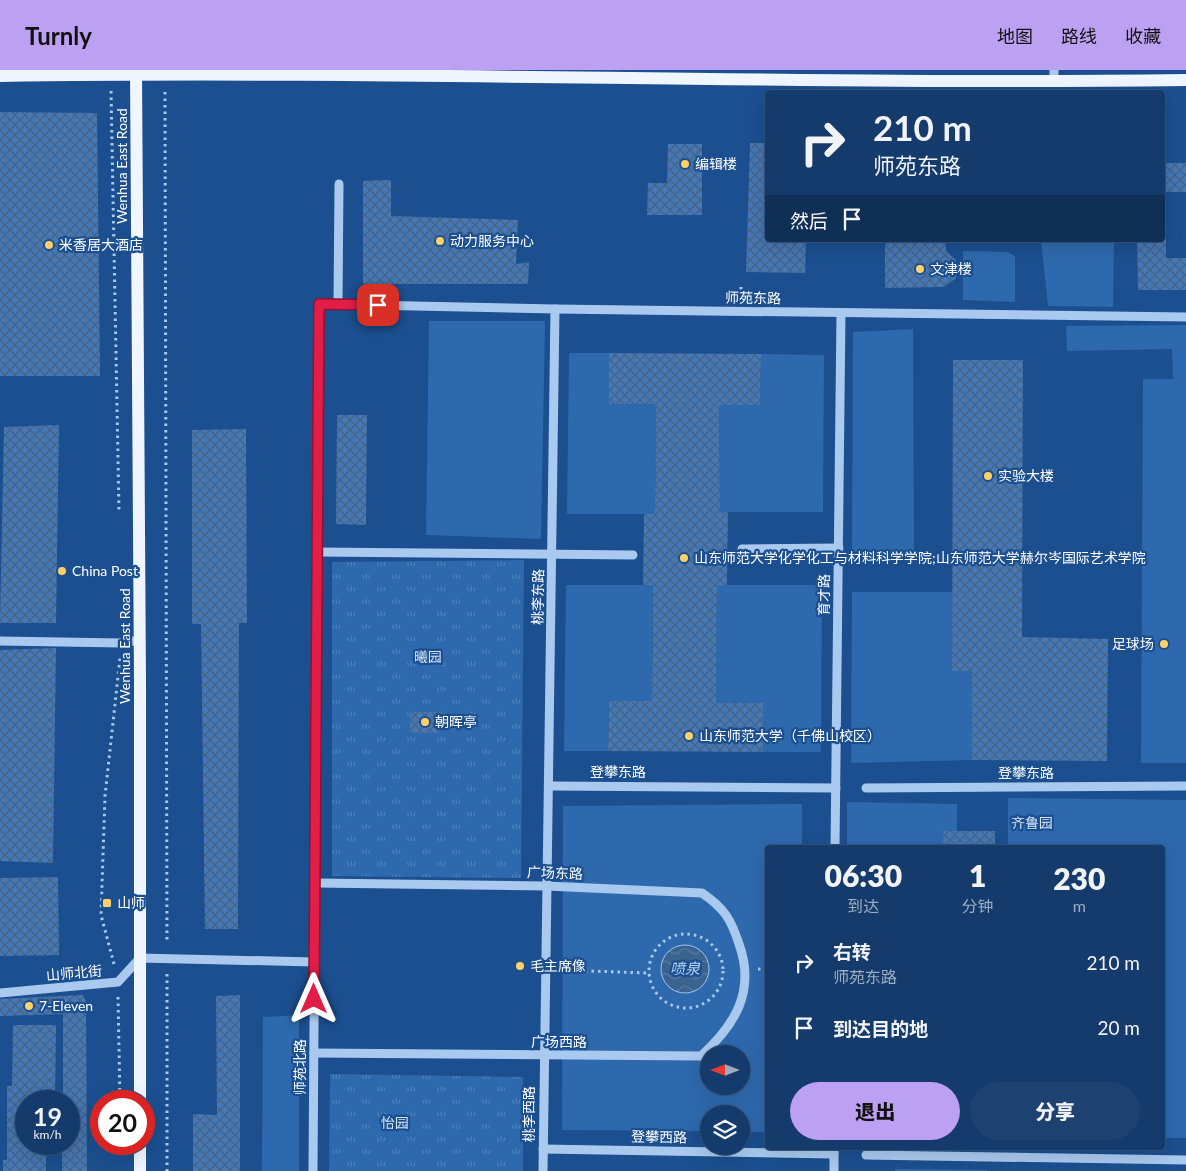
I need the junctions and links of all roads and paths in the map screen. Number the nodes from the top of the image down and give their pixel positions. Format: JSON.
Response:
{"nodes":[{"id":1,"x":136,"y":72,"type":"edge"},
{"id":2,"x":165,"y":72,"type":"junction"},
{"id":3,"x":111,"y":74,"type":"junction"},
{"id":4,"x":0,"y":76,"type":"edge"},
{"id":5,"x":1054,"y":76,"type":"edge"},
{"id":6,"x":1186,"y":80,"type":"edge"},
{"id":7,"x":339,"y":184,"type":"dead end"},
{"id":8,"x":319,"y":304,"type":"joint"},
{"id":9,"x":338,"y":304,"type":"junction"},
{"id":10,"x":555,"y":309,"type":"junction"},
{"id":11,"x":842,"y":313,"type":"junction"},
{"id":12,"x":1186,"y":317,"type":"edge"},
{"id":13,"x":119,"y":513,"type":"dead end"},
{"id":14,"x":839,"y":548,"type":"junction"},
{"id":15,"x":742,"y":549,"type":"dead end"},
{"id":16,"x":318,"y":552,"type":"junction"},
{"id":17,"x":552,"y":555,"type":"junction"},
{"id":18,"x":633,"y":555,"type":"dead end"},
{"id":19,"x":140,"y":640,"type":"junction"},
{"id":20,"x":0,"y":641,"type":"edge"},
{"id":21,"x":122,"y":642,"type":"junction"},
{"id":22,"x":550,"y":786,"type":"junction"},
{"id":23,"x":1186,"y":786,"type":"edge"},
{"id":24,"x":836,"y":788,"type":"junction"},
{"id":25,"x":866,"y":788,"type":"dead end"},
{"id":26,"x":836,"y":845,"type":"edge"},
{"id":27,"x":316,"y":883,"type":"junction"},
{"id":28,"x":546,"y":886,"type":"junction"},
{"id":29,"x":140,"y":958,"type":"junction"},
{"id":30,"x":167,"y":959,"type":"junction"},
{"id":31,"x":314,"y":962,"type":"junction"},
{"id":32,"x":545,"y":969,"type":"junction"},
{"id":33,"x":746,"y":969,"type":"joint"},
{"id":34,"x":649,"y":973,"type":"junction"},
{"id":35,"x":118,"y":982,"type":"junction"},
{"id":36,"x":0,"y":993,"type":"edge"},
{"id":37,"x":314,"y":1053,"type":"junction"},
{"id":38,"x":543,"y":1056,"type":"junction"},
{"id":39,"x":120,"y":1090,"type":"edge"},
{"id":40,"x":140,"y":1090,"type":"edge"},
{"id":41,"x":543,"y":1148,"type":"junction"},
{"id":42,"x":834,"y":1151,"type":"edge"},
{"id":43,"x":140,"y":1155,"type":"edge"},
{"id":44,"x":866,"y":1155,"type":"dead end"},
{"id":45,"x":1186,"y":1160,"type":"edge"},
{"id":46,"x":140,"y":1171,"type":"edge"},
{"id":47,"x":167,"y":1171,"type":"edge"},
{"id":48,"x":313,"y":1171,"type":"edge"},
{"id":49,"x":543,"y":1171,"type":"edge"},
{"id":50,"x":834,"y":1171,"type":"edge"}],
"edges":[{"from":1,"to":2,"type":"main road"},
{"from":1,"to":3,"type":"main road"},
{"from":1,"to":19,"type":"main road","name":"Wenhua East Road"},
{"from":2,"to":5,"type":"main road"},
{"from":2,"to":30,"type":"path"},
{"from":3,"to":4,"type":"main road"},
{"from":3,"to":13,"type":"path"},
{"from":5,"to":6,"type":"main road"},
{"from":7,"to":9,"type":"street"},
{"from":8,"to":9,"type":"street","name":"师苑东路"},
{"from":8,"to":16,"type":"street","name":"师苑北路"},
{"from":9,"to":10,"type":"street","name":"师苑东路"},
{"from":10,"to":11,"type":"street","name":"师苑东路"},
{"from":10,"to":17,"type":"street","name":"桃李东路"},
{"from":11,"to":12,"type":"street","name":"师苑东路"},
{"from":11,"to":14,"type":"street","name":"育才路"},
{"from":14,"to":15,"type":"street"},
{"from":14,"to":24,"type":"street","name":"育才路"},
{"from":16,"to":17,"type":"street"},
{"from":16,"to":27,"type":"street","name":"师苑北路"},
{"from":17,"to":18,"type":"street"},
{"from":17,"to":22,"type":"street","name":"桃李东路"},
{"from":19,"to":21,"type":"street"},
{"from":19,"to":29,"type":"main road","name":"Wenhua East Road"},
{"from":20,"to":21,"type":"street"},
{"from":21,"to":35,"type":"path"},
{"from":22,"to":24,"type":"street","name":"登攀东路"},
{"from":22,"to":28,"type":"street","name":"桃李东路"},
{"from":23,"to":25,"type":"street","name":"登攀东路"},
{"from":24,"to":26,"type":"street","name":"育才路"},
{"from":27,"to":28,"type":"street","name":"广场东路"},
{"from":27,"to":31,"type":"street","name":"师苑北路"},
{"from":28,"to":32,"type":"street","name":"桃李东路"},
{"from":28,"to":33,"type":"street","name":"广场东路"},
{"from":29,"to":30,"type":"street"},
{"from":29,"to":35,"type":"street","name":"山师北街"},
{"from":29,"to":40,"type":"main road","name":"Wenhua East Road"},
{"from":30,"to":31,"type":"street"},
{"from":30,"to":47,"type":"path"},
{"from":31,"to":37,"type":"street","name":"师苑北路"},
{"from":32,"to":34,"type":"path"},
{"from":32,"to":38,"type":"street","name":"桃李西路"},
{"from":33,"to":38,"type":"street","name":"广场西路"},
{"from":34,"to":34,"type":"path"},
{"from":35,"to":36,"type":"street","name":"山师北街"},
{"from":35,"to":39,"type":"path"},
{"from":37,"to":38,"type":"street","name":"广场西路"},
{"from":37,"to":48,"type":"street","name":"师苑北路"},
{"from":38,"to":41,"type":"street","name":"桃李西路"},
{"from":41,"to":42,"type":"street","name":"登攀西路"},
{"from":41,"to":49,"type":"street","name":"桃李西路"},
{"from":42,"to":50,"type":"street"},
{"from":43,"to":46,"type":"main road"},
{"from":44,"to":45,"type":"street"}]}
